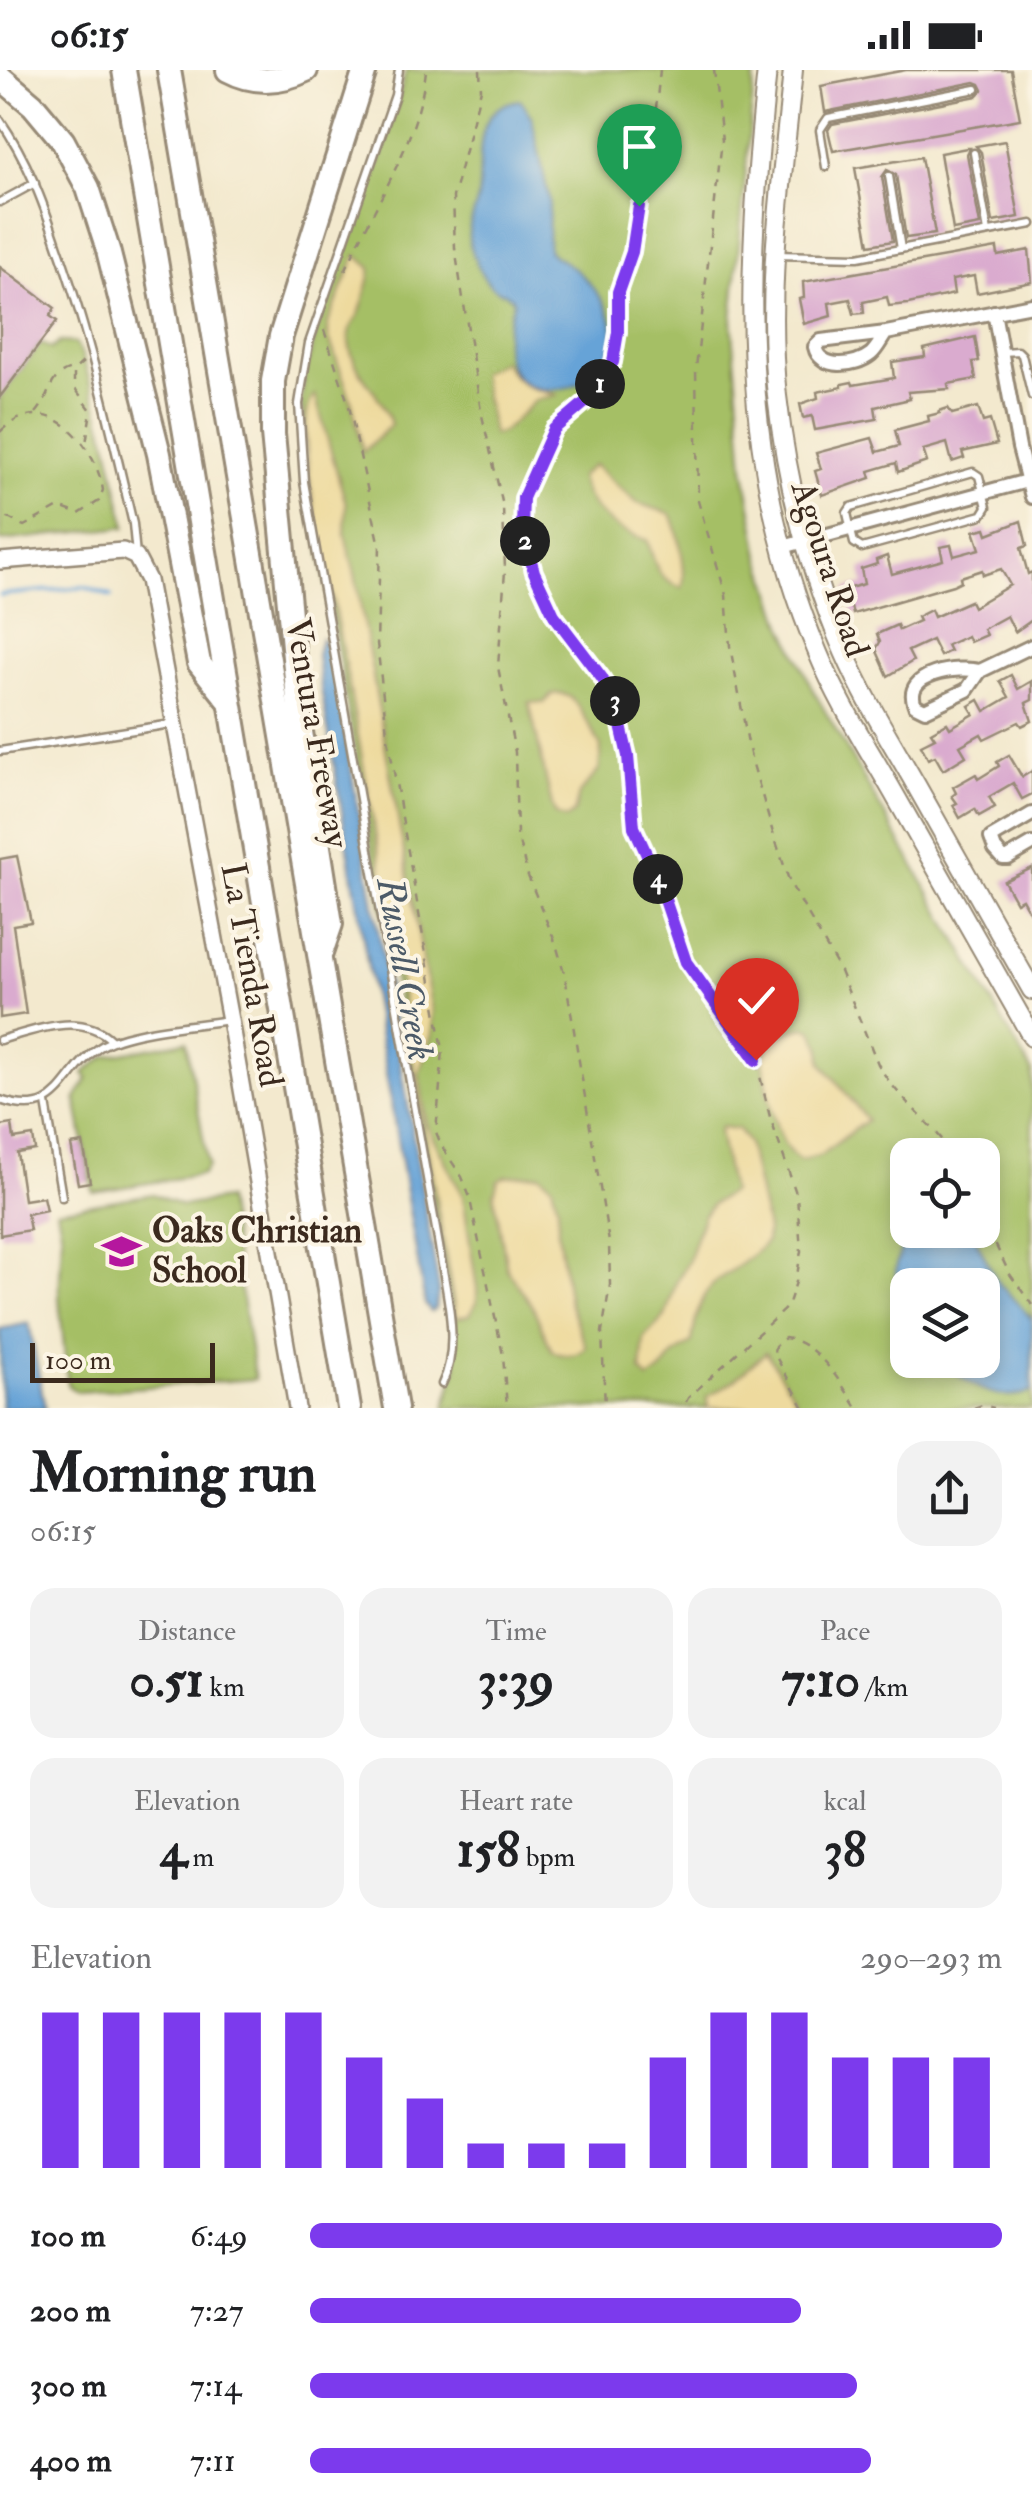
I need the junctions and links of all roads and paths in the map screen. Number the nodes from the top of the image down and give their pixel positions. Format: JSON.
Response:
{"nodes":[{"id":1,"x":124,"y":70,"type":"edge"},
{"id":2,"x":168,"y":70,"type":"edge"},
{"id":3,"x":228,"y":70,"type":"edge"},
{"id":4,"x":306,"y":70,"type":"edge"},
{"id":5,"x":365,"y":70,"type":"edge"},
{"id":6,"x":399,"y":70,"type":"edge"},
{"id":7,"x":426,"y":70,"type":"edge"},
{"id":8,"x":480,"y":70,"type":"edge"},
{"id":9,"x":660,"y":70,"type":"edge"},
{"id":10,"x":714,"y":70,"type":"edge"},
{"id":11,"x":766,"y":70,"type":"edge"},
{"id":12,"x":793,"y":70,"type":"edge"},
{"id":13,"x":0,"y":77,"type":"edge"},
{"id":14,"x":976,"y":89,"type":"dead end"},
{"id":15,"x":0,"y":120,"type":"edge"},
{"id":16,"x":3,"y":132,"type":"edge"},
{"id":17,"x":974,"y":153,"type":"dead end"},
{"id":18,"x":826,"y":168,"type":"dead end"},
{"id":19,"x":890,"y":176,"type":"dead end"},
{"id":20,"x":35,"y":183,"type":"junction"},
{"id":21,"x":0,"y":202,"type":"edge"},
{"id":22,"x":1032,"y":224,"type":"edge"},
{"id":23,"x":988,"y":232,"type":"junction"},
{"id":24,"x":901,"y":249,"type":"junction"},
{"id":25,"x":751,"y":252,"type":"junction"},
{"id":26,"x":776,"y":254,"type":"junction"},
{"id":27,"x":346,"y":270,"type":"dead end"},
{"id":28,"x":1032,"y":305,"type":"edge"},
{"id":29,"x":994,"y":312,"type":"junction"},
{"id":30,"x":324,"y":324,"type":"dead end"},
{"id":31,"x":886,"y":334,"type":"junction"},
{"id":32,"x":1002,"y":352,"type":"junction"},
{"id":33,"x":93,"y":358,"type":"junction"},
{"id":34,"x":74,"y":370,"type":"junction"},
{"id":35,"x":1032,"y":396,"type":"edge"},
{"id":36,"x":33,"y":416,"type":"junction"},
{"id":37,"x":0,"y":432,"type":"edge"},
{"id":38,"x":86,"y":445,"type":"junction"},
{"id":39,"x":1027,"y":482,"type":"junction"},
{"id":40,"x":984,"y":492,"type":"junction"},
{"id":41,"x":1032,"y":497,"type":"edge"},
{"id":42,"x":0,"y":519,"type":"edge"},
{"id":43,"x":850,"y":530,"type":"junction"},
{"id":44,"x":805,"y":542,"type":"junction"},
{"id":45,"x":783,"y":547,"type":"junction"},
{"id":46,"x":136,"y":558,"type":"junction"},
{"id":47,"x":0,"y":561,"type":"edge"},
{"id":48,"x":1032,"y":646,"type":"edge"},
{"id":49,"x":980,"y":670,"type":"junction"},
{"id":50,"x":230,"y":703,"type":"junction"},
{"id":51,"x":176,"y":723,"type":"junction"},
{"id":52,"x":0,"y":751,"type":"edge"},
{"id":53,"x":1032,"y":814,"type":"edge"},
{"id":54,"x":1032,"y":844,"type":"edge"},
{"id":55,"x":320,"y":957,"type":"junction"},
{"id":56,"x":1032,"y":990,"type":"edge"},
{"id":57,"x":230,"y":1020,"type":"junction"},
{"id":58,"x":1032,"y":1037,"type":"edge"},
{"id":59,"x":0,"y":1040,"type":"edge"},
{"id":60,"x":112,"y":1040,"type":"junction"},
{"id":61,"x":0,"y":1100,"type":"edge"},
{"id":62,"x":46,"y":1103,"type":"junction"},
{"id":63,"x":943,"y":1138,"type":"edge"},
{"id":64,"x":62,"y":1197,"type":"dead end"},
{"id":65,"x":997,"y":1248,"type":"edge"},
{"id":66,"x":1032,"y":1305,"type":"edge"},
{"id":67,"x":442,"y":1384,"type":"dead end"},
{"id":68,"x":296,"y":1408,"type":"edge"},
{"id":69,"x":350,"y":1408,"type":"edge"},
{"id":70,"x":396,"y":1408,"type":"edge"},
{"id":71,"x":506,"y":1408,"type":"edge"},
{"id":72,"x":605,"y":1408,"type":"edge"},
{"id":73,"x":683,"y":1408,"type":"edge"},
{"id":74,"x":804,"y":1408,"type":"edge"},
{"id":75,"x":858,"y":1408,"type":"edge"},
{"id":76,"x":974,"y":1408,"type":"edge"},
{"id":77,"x":994,"y":1408,"type":"edge"}],
"edges":[{"from":1,"to":50,"type":"highway"},
{"from":2,"to":55,"type":"highway","name":"Ventura Freeway"},
{"from":3,"to":4,"type":"highway"},
{"from":5,"to":55,"type":"highway"},
{"from":6,"to":67,"type":"lane"},
{"from":7,"to":27,"type":"path"},
{"from":8,"to":72,"type":"path"},
{"from":9,"to":73,"type":"path"},
{"from":10,"to":63,"type":"path"},
{"from":11,"to":25,"type":"main road","name":"Agoura Road"},
{"from":12,"to":26,"type":"main road","name":"Agoura Road"},
{"from":13,"to":50,"type":"highway"},
{"from":14,"to":18,"type":"lane"},
{"from":15,"to":16,"type":"lane"},
{"from":16,"to":20,"type":"lane"},
{"from":17,"to":23,"type":"lane"},
{"from":19,"to":24,"type":"lane"},
{"from":20,"to":21,"type":"lane"},
{"from":20,"to":33,"type":"lane"},
{"from":22,"to":23,"type":"lane"},
{"from":23,"to":24,"type":"lane"},
{"from":24,"to":26,"type":"lane"},
{"from":25,"to":26,"type":"main road"},
{"from":25,"to":45,"type":"main road","name":"Agoura Road"},
{"from":26,"to":44,"type":"main road","name":"Agoura Road"},
{"from":28,"to":29,"type":"street"},
{"from":29,"to":31,"type":"street"},
{"from":29,"to":32,"type":"street"},
{"from":30,"to":71,"type":"path"},
{"from":31,"to":31,"type":"street"},
{"from":32,"to":35,"type":"lane"},
{"from":32,"to":39,"type":"street"},
{"from":33,"to":34,"type":"path"},
{"from":33,"to":46,"type":"lane"},
{"from":34,"to":36,"type":"path"},
{"from":34,"to":38,"type":"path"},
{"from":36,"to":37,"type":"path"},
{"from":36,"to":38,"type":"path"},
{"from":38,"to":42,"type":"path"},
{"from":39,"to":40,"type":"street"},
{"from":39,"to":41,"type":"street"},
{"from":40,"to":43,"type":"street"},
{"from":40,"to":43,"type":"lane"},
{"from":40,"to":43,"type":"lane"},
{"from":43,"to":44,"type":"street"},
{"from":44,"to":45,"type":"street"},
{"from":44,"to":56,"type":"main road","name":"Agoura Road"},
{"from":45,"to":58,"type":"main road","name":"Agoura Road"},
{"from":46,"to":47,"type":"street"},
{"from":46,"to":51,"type":"street","name":"La Tienda Road"},
{"from":48,"to":49,"type":"street"},
{"from":49,"to":49,"type":"street"},
{"from":50,"to":69,"type":"highway"},
{"from":51,"to":52,"type":"lane"},
{"from":51,"to":57,"type":"street","name":"La Tienda Road"},
{"from":53,"to":54,"type":"street"},
{"from":55,"to":70,"type":"highway","name":"Ventura Freeway"},
{"from":57,"to":60,"type":"lane"},
{"from":57,"to":68,"type":"street","name":"La Tienda Road"},
{"from":59,"to":60,"type":"lane"},
{"from":60,"to":62,"type":"lane"},
{"from":61,"to":62,"type":"lane"},
{"from":62,"to":64,"type":"lane"},
{"from":65,"to":66,"type":"path"},
{"from":74,"to":75,"type":"path"},
{"from":76,"to":77,"type":"path"}]}
